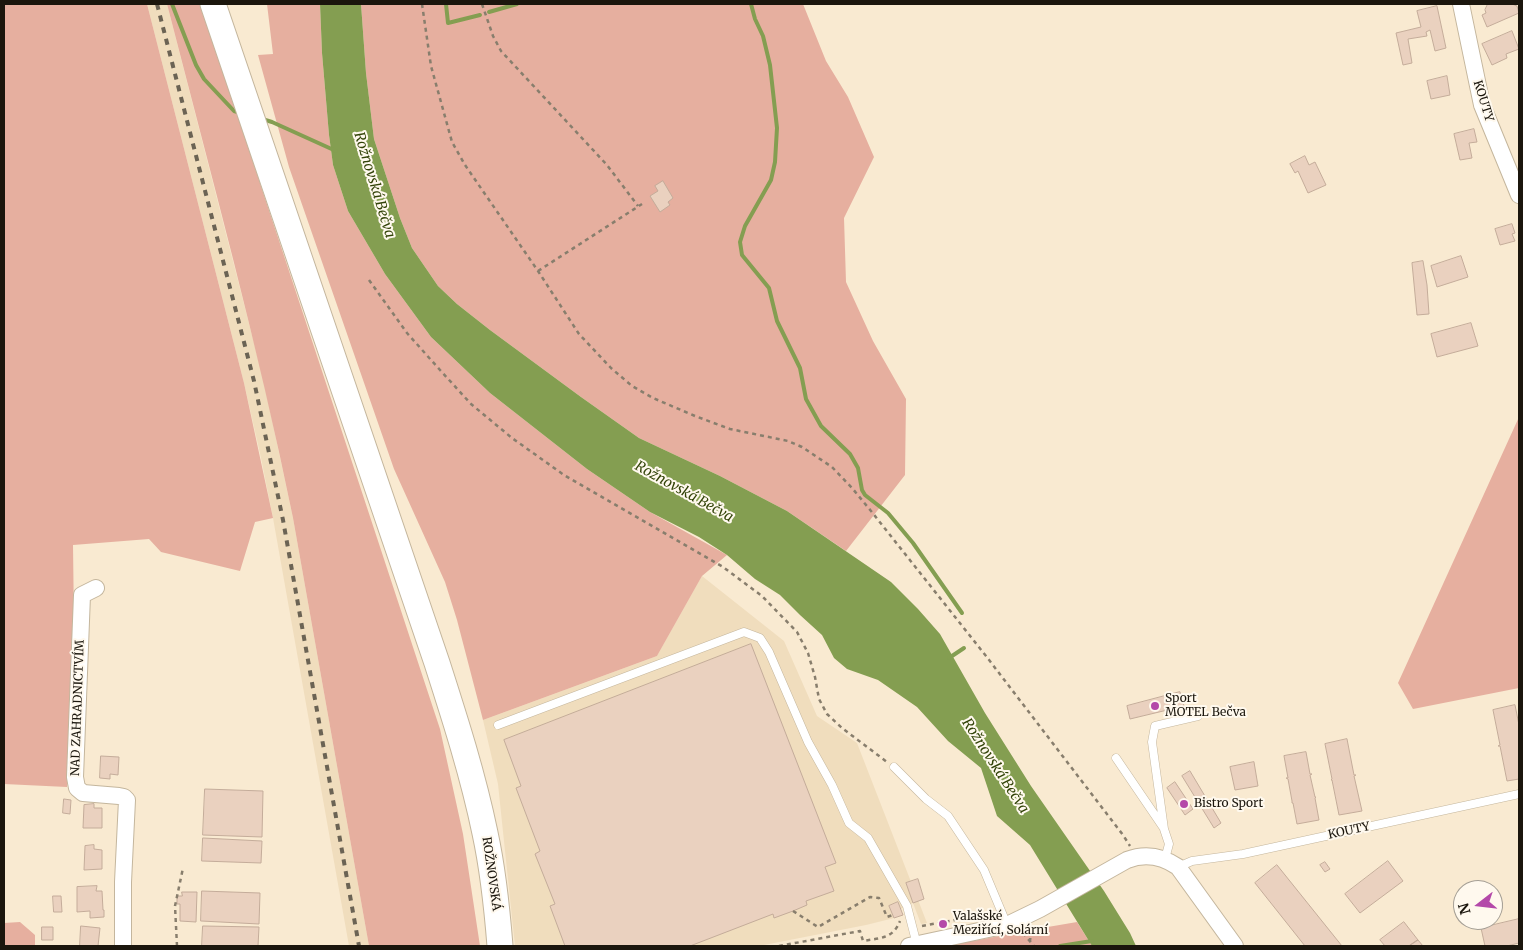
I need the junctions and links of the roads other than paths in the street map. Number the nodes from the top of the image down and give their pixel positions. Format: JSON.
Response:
{"nodes":[{"id":1,"x":213,"y":4,"type":"edge"},
{"id":2,"x":1461,"y":4,"type":"edge"},
{"id":3,"x":1519,"y":195,"type":"edge"},
{"id":4,"x":96,"y":588,"type":"dead end"},
{"id":5,"x":1198,"y":716,"type":"dead end"},
{"id":6,"x":498,"y":725,"type":"dead end"},
{"id":7,"x":1116,"y":758,"type":"dead end"},
{"id":8,"x":894,"y":767,"type":"road end"},
{"id":9,"x":1519,"y":794,"type":"edge"},
{"id":10,"x":1164,"y":829,"type":"junction"},
{"id":11,"x":1172,"y":863,"type":"junction"},
{"id":12,"x":1007,"y":925,"type":"junction"},
{"id":13,"x":123,"y":946,"type":"edge"},
{"id":14,"x":500,"y":946,"type":"edge"},
{"id":15,"x":913,"y":946,"type":"edge"},
{"id":16,"x":1235,"y":946,"type":"edge"}],
"edges":[{"from":1,"to":14,"type":"main road","name":"ROŽNOVSKÁ"},
{"from":2,"to":3,"type":"street","name":"KOUTY"},
{"from":4,"to":13,"type":"street","name":"NAD ZAHRADNICTVÍM"},
{"from":5,"to":10,"type":"lane"},
{"from":6,"to":15,"type":"lane"},
{"from":7,"to":10,"type":"lane"},
{"from":8,"to":12,"type":"lane"},
{"from":9,"to":11,"type":"lane","name":"KOUTY"},
{"from":10,"to":11,"type":"lane"},
{"from":11,"to":12,"type":"street","name":"KOUTY"},
{"from":11,"to":16,"type":"street"},
{"from":12,"to":15,"type":"street","name":"KOUTY"}]}
